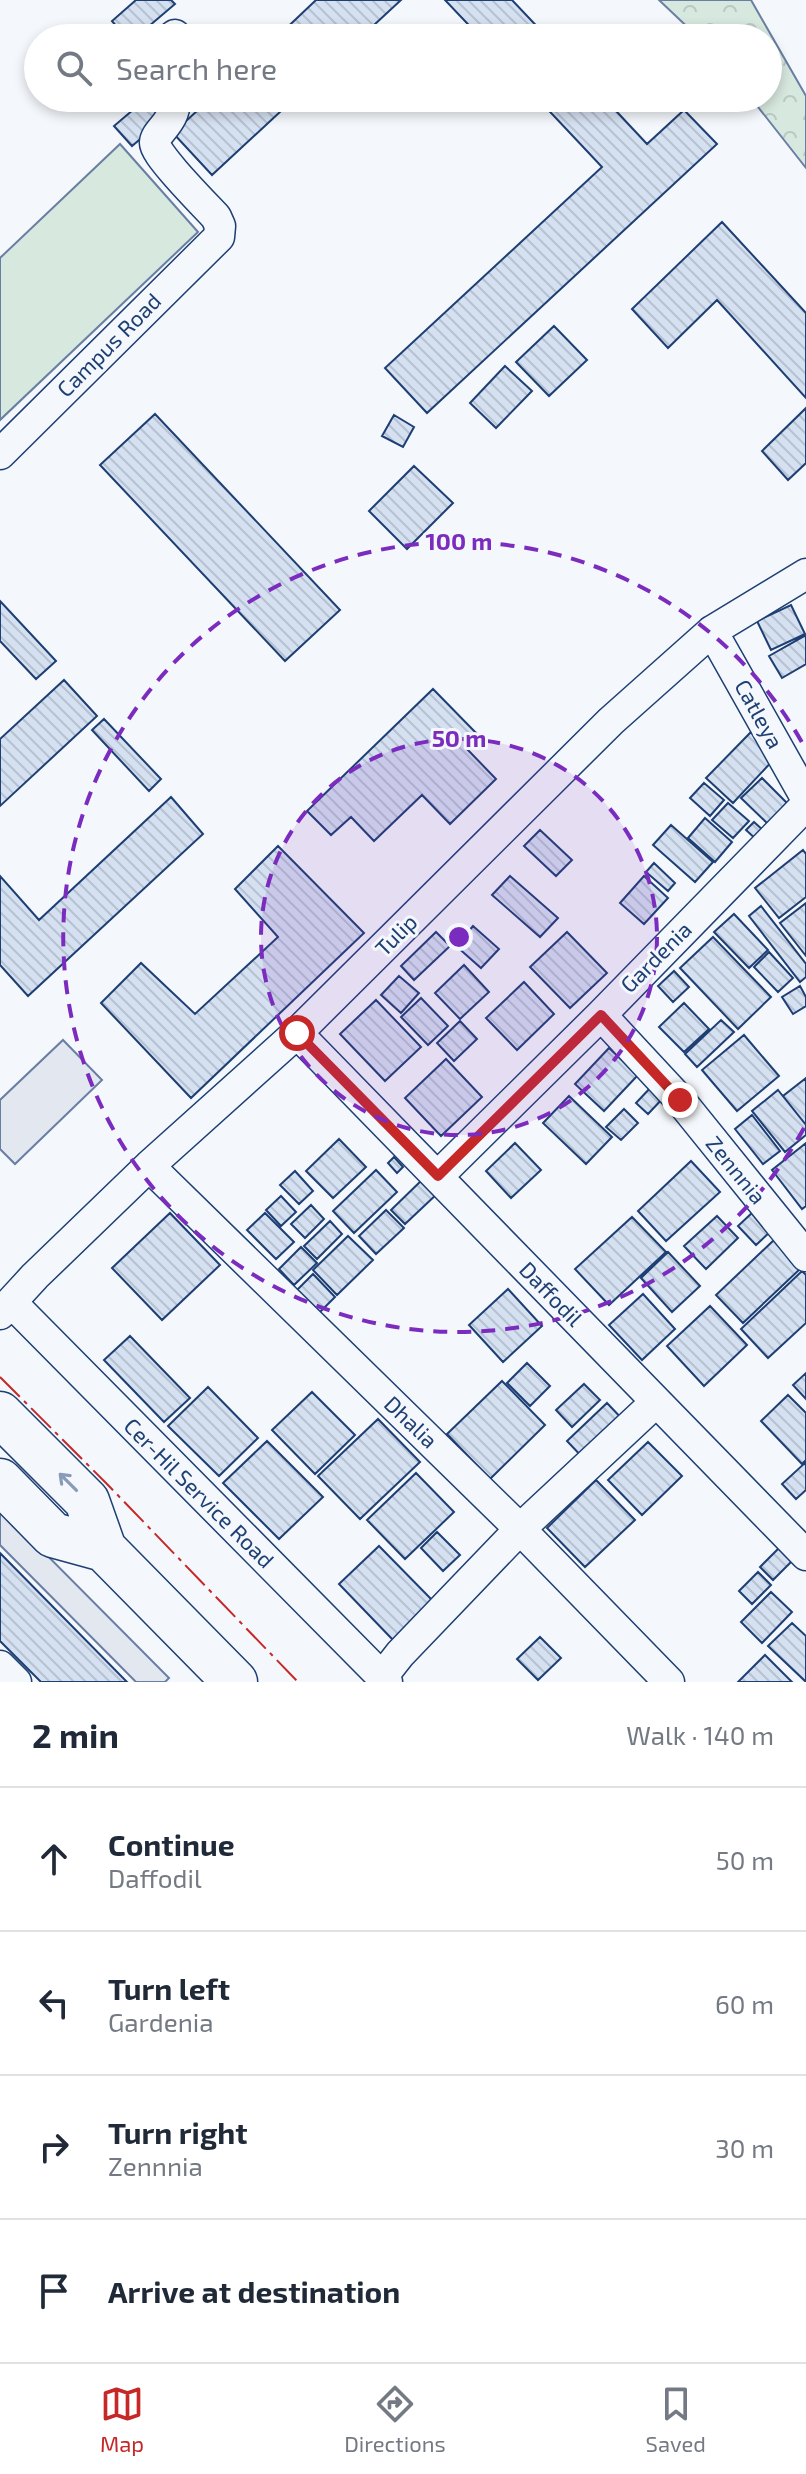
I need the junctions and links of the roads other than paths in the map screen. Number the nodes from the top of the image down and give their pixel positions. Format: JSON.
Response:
{"nodes":[{"id":1,"x":174,"y":112,"type":"edge"},
{"id":2,"x":0,"y":454,"type":"edge"},
{"id":3,"x":806,"y":574,"type":"edge"},
{"id":4,"x":712,"y":631,"type":"junction"},
{"id":5,"x":806,"y":798,"type":"edge"},
{"id":6,"x":806,"y":805,"type":"edge"},
{"id":7,"x":601,"y":1015,"type":"junction"},
{"id":8,"x":297,"y":1033,"type":"junction"},
{"id":9,"x":149,"y":1166,"type":"junction"},
{"id":10,"x":438,"y":1176,"type":"junction"},
{"id":11,"x":806,"y":1256,"type":"edge"},
{"id":12,"x":6,"y":1308,"type":"edge"},
{"id":13,"x":656,"y":1402,"type":"junction"},
{"id":14,"x":0,"y":1414,"type":"edge"},
{"id":15,"x":0,"y":1481,"type":"edge"},
{"id":16,"x":520,"y":1529,"type":"junction"},
{"id":17,"x":104,"y":1549,"type":"junction"},
{"id":18,"x":806,"y":1555,"type":"edge"},
{"id":19,"x":0,"y":1666,"type":"edge"},
{"id":20,"x":374,"y":1677,"type":"edge"},
{"id":21,"x":232,"y":1681,"type":"edge"},
{"id":22,"x":16,"y":1682,"type":"edge"},
{"id":23,"x":669,"y":1682,"type":"edge"}],
"edges":[{"from":1,"to":2,"type":"street","name":"Campus Road"},
{"from":3,"to":4,"type":"street","name":"Tulip"},
{"from":4,"to":5,"type":"street","name":"Catleya"},
{"from":4,"to":8,"type":"street","name":"Tulip"},
{"from":6,"to":7,"type":"street","name":"Gardenia"},
{"from":7,"to":10,"type":"street","name":"Gardenia"},
{"from":7,"to":11,"type":"street","name":"Zennnia"},
{"from":8,"to":9,"type":"street","name":"Tulip"},
{"from":8,"to":10,"type":"street","name":"Daffodil"},
{"from":9,"to":12,"type":"street","name":"Tulip"},
{"from":9,"to":16,"type":"street","name":"Dhalia"},
{"from":10,"to":13,"type":"street","name":"Daffodil"},
{"from":12,"to":20,"type":"street","name":"Cer-Hil Service Road"},
{"from":13,"to":16,"type":"street"},
{"from":13,"to":18,"type":"street","name":"Daffodil"},
{"from":17,"to":14,"type":"highway","one_way":true},
{"from":15,"to":17,"type":"highway"},
{"from":16,"to":20,"type":"street"},
{"from":16,"to":23,"type":"street","name":"Dhalia"},
{"from":17,"to":21,"type":"highway"},
{"from":19,"to":22,"type":"street"}]}
